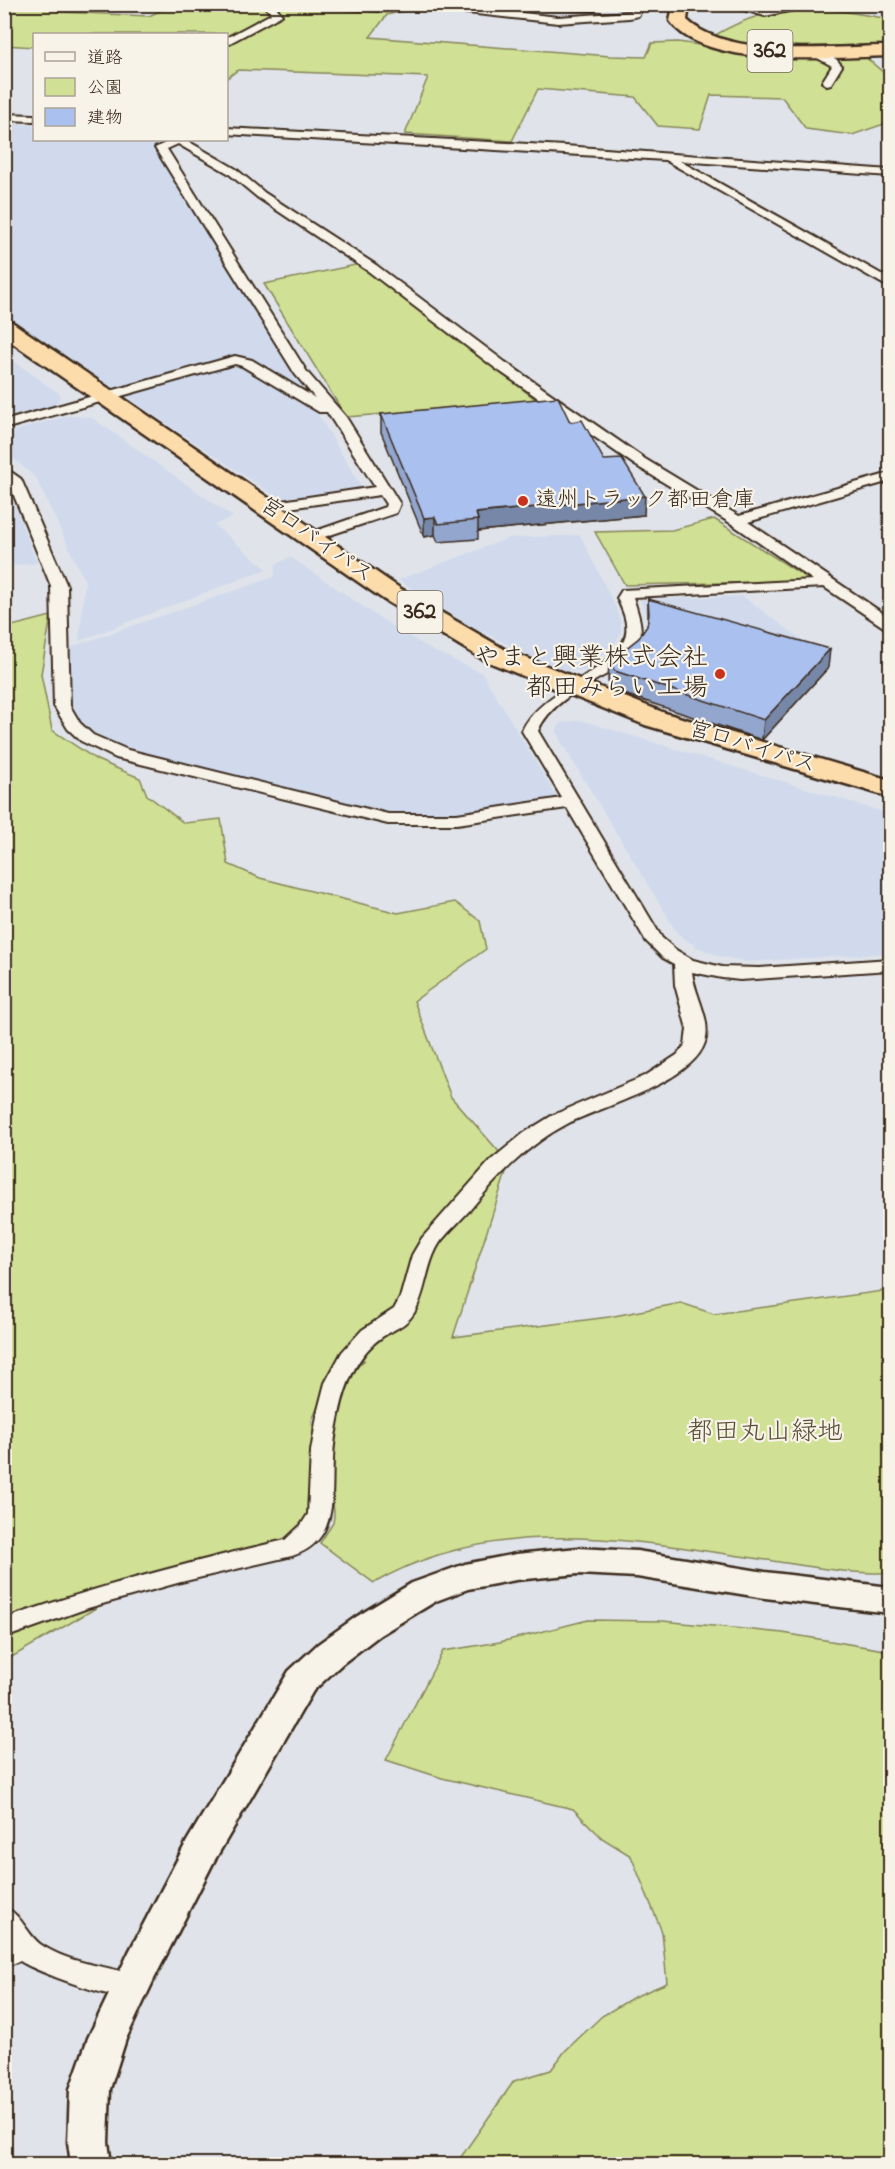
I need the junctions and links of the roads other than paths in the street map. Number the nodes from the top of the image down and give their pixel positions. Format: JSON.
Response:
{"nodes":[{"id":1,"x":268,"y":4,"type":"edge"},
{"id":2,"x":311,"y":4,"type":"edge"},
{"id":3,"x":502,"y":4,"type":"edge"},
{"id":4,"x":524,"y":4,"type":"edge"},
{"id":5,"x":686,"y":4,"type":"edge"},
{"id":6,"x":728,"y":4,"type":"edge"},
{"id":7,"x":818,"y":4,"type":"edge"},
{"id":8,"x":642,"y":5,"type":"edge"},
{"id":9,"x":428,"y":6,"type":"junction"},
{"id":10,"x":228,"y":41,"type":"edge"},
{"id":11,"x":891,"y":51,"type":"edge"},
{"id":12,"x":814,"y":52,"type":"junction"},
{"id":13,"x":827,"y":82,"type":"dead end"},
{"id":14,"x":4,"y":117,"type":"edge"},
{"id":15,"x":33,"y":118,"type":"edge"},
{"id":16,"x":228,"y":131,"type":"edge"},
{"id":17,"x":177,"y":141,"type":"edge"},
{"id":18,"x":181,"y":141,"type":"edge"},
{"id":19,"x":664,"y":157,"type":"junction"},
{"id":20,"x":888,"y":174,"type":"edge"},
{"id":21,"x":891,"y":284,"type":"edge"},
{"id":22,"x":4,"y":327,"type":"edge"},
{"id":23,"x":4,"y":345,"type":"edge"},
{"id":24,"x":96,"y":399,"type":"junction"},
{"id":25,"x":339,"y":418,"type":"junction"},
{"id":26,"x":4,"y":425,"type":"edge"},
{"id":27,"x":4,"y":471,"type":"edge"},
{"id":28,"x":891,"y":477,"type":"edge"},
{"id":29,"x":384,"y":490,"type":"junction"},
{"id":30,"x":268,"y":507,"type":"junction"},
{"id":31,"x":737,"y":521,"type":"junction"},
{"id":32,"x":312,"y":537,"type":"junction"},
{"id":33,"x":826,"y":582,"type":"junction"},
{"id":34,"x":891,"y":625,"type":"edge"},
{"id":35,"x":567,"y":693,"type":"junction"},
{"id":36,"x":891,"y":789,"type":"edge"},
{"id":37,"x":571,"y":802,"type":"junction"},
{"id":38,"x":891,"y":804,"type":"edge"},
{"id":39,"x":683,"y":963,"type":"junction"},
{"id":40,"x":891,"y":965,"type":"edge"},
{"id":41,"x":891,"y":1599,"type":"edge"},
{"id":42,"x":5,"y":1629,"type":"edge"},
{"id":43,"x":4,"y":1918,"type":"edge"},
{"id":44,"x":14,"y":1951,"type":"edge"},
{"id":45,"x":132,"y":1986,"type":"junction"},
{"id":46,"x":91,"y":2164,"type":"edge"}],
"edges":[{"from":1,"to":10,"type":"street"},
{"from":2,"to":9,"type":"street"},
{"from":3,"to":9,"type":"street"},
{"from":4,"to":8,"type":"street"},
{"from":5,"to":12,"type":"highway","number":"362"},
{"from":6,"to":7,"type":"street"},
{"from":8,"to":9,"type":"street"},
{"from":11,"to":12,"type":"highway","number":"362"},
{"from":12,"to":13,"type":"street"},
{"from":14,"to":15,"type":"street"},
{"from":16,"to":19,"type":"street"},
{"from":17,"to":25,"type":"street"},
{"from":18,"to":31,"type":"street"},
{"from":19,"to":20,"type":"street"},
{"from":19,"to":21,"type":"street"},
{"from":22,"to":24,"type":"highway","name":"宮口バイパス","number":"362"},
{"from":23,"to":24,"type":"highway","name":"宮口バイパス","number":"362"},
{"from":24,"to":25,"type":"street"},
{"from":24,"to":26,"type":"street"},
{"from":24,"to":30,"type":"highway","name":"宮口バイパス","number":"362"},
{"from":24,"to":35,"type":"highway","name":"宮口バイパス","number":"362"},
{"from":25,"to":29,"type":"street"},
{"from":27,"to":37,"type":"street"},
{"from":28,"to":31,"type":"street"},
{"from":29,"to":30,"type":"street"},
{"from":29,"to":32,"type":"street"},
{"from":30,"to":32,"type":"highway","name":"宮口バイパス","number":"362"},
{"from":31,"to":33,"type":"street"},
{"from":32,"to":35,"type":"highway","name":"宮口バイパス","number":"362"},
{"from":33,"to":34,"type":"street"},
{"from":33,"to":35,"type":"street"},
{"from":35,"to":36,"type":"highway","name":"宮口バイパス","number":"362"},
{"from":35,"to":37,"type":"street"},
{"from":35,"to":38,"type":"highway","name":"宮口バイパス","number":"362"},
{"from":37,"to":39,"type":"street"},
{"from":39,"to":40,"type":"street"},
{"from":39,"to":42,"type":"street"},
{"from":41,"to":45,"type":"street"},
{"from":43,"to":44,"type":"street"},
{"from":44,"to":45,"type":"street"},
{"from":45,"to":46,"type":"street"}]}
